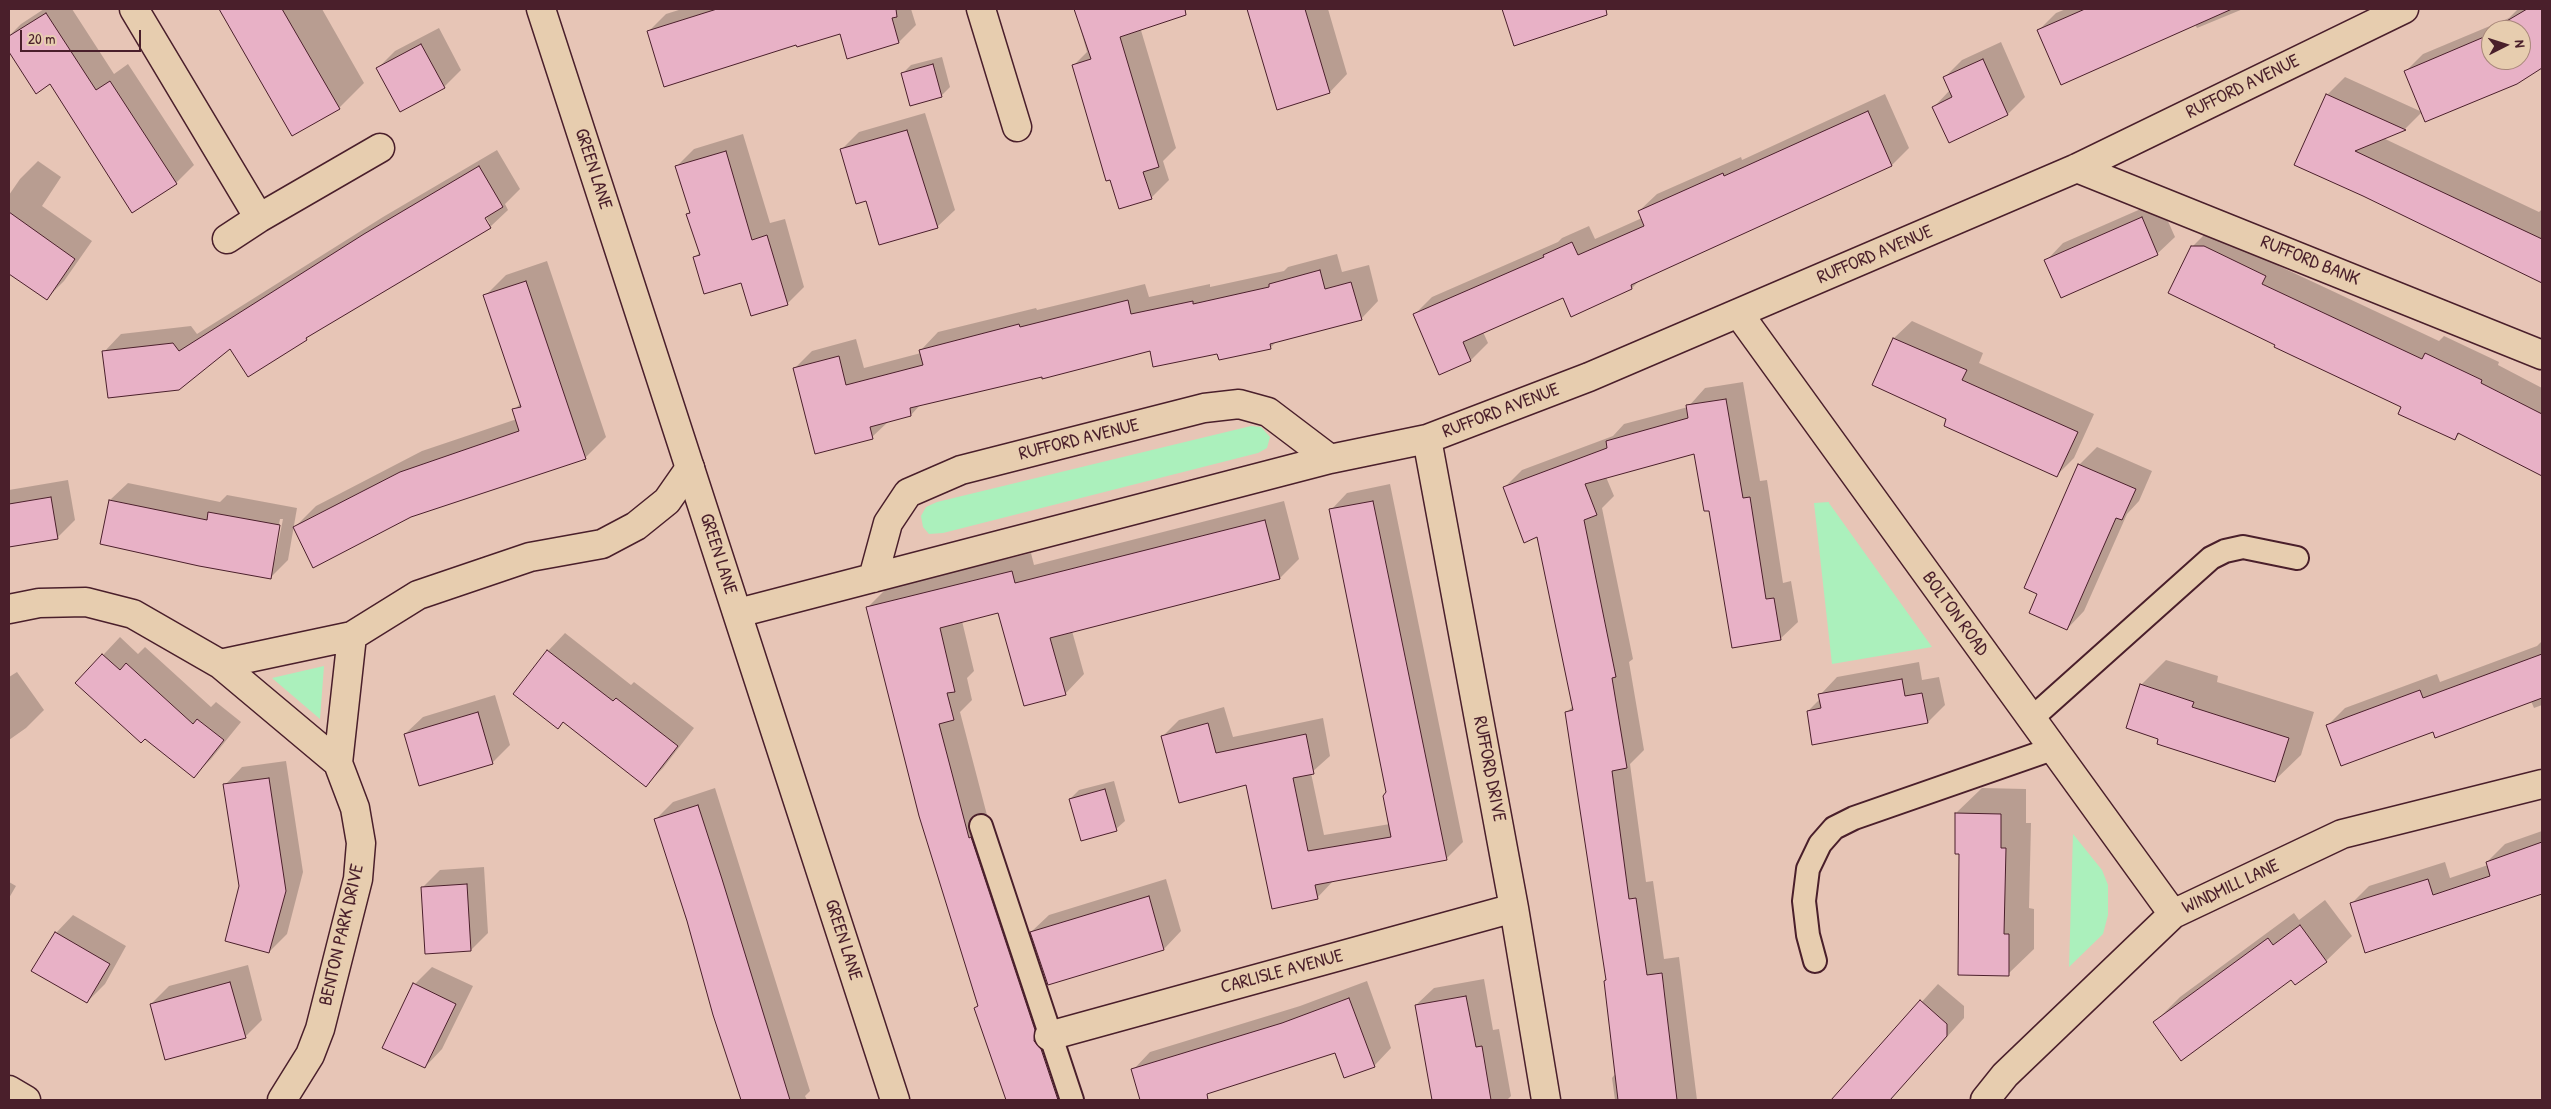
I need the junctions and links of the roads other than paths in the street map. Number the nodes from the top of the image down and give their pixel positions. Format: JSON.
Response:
{"nodes":[{"id":1,"x":134,"y":9,"type":"edge"},
{"id":2,"x":541,"y":9,"type":"edge"},
{"id":3,"x":981,"y":9,"type":"edge"},
{"id":4,"x":2404,"y":9,"type":"edge"},
{"id":5,"x":1017,"y":127,"type":"dead end"},
{"id":6,"x":380,"y":148,"type":"dead end"},
{"id":7,"x":2077,"y":168,"type":"junction"},
{"id":8,"x":260,"y":218,"type":"junction"},
{"id":9,"x":227,"y":239,"type":"dead end"},
{"id":10,"x":1739,"y":314,"type":"junction"},
{"id":11,"x":2542,"y":355,"type":"edge"},
{"id":12,"x":1427,"y":439,"type":"junction"},
{"id":13,"x":1330,"y":459,"type":"junction"},
{"id":14,"x":690,"y":468,"type":"junction"},
{"id":15,"x":2297,"y":558,"type":"dead end"},
{"id":16,"x":873,"y":578,"type":"junction"},
{"id":17,"x":9,"y":609,"type":"edge"},
{"id":18,"x":738,"y":613,"type":"junction"},
{"id":19,"x":352,"y":636,"type":"junction"},
{"id":20,"x":220,"y":664,"type":"junction"},
{"id":21,"x":2030,"y":719,"type":"junction"},
{"id":22,"x":2052,"y":749,"type":"junction"},
{"id":23,"x":338,"y":763,"type":"junction"},
{"id":24,"x":2542,"y":784,"type":"edge"},
{"id":25,"x":981,"y":826,"type":"dead end"},
{"id":26,"x":1514,"y":908,"type":"junction"},
{"id":27,"x":2173,"y":914,"type":"junction"},
{"id":28,"x":1815,"y":961,"type":"dead end"},
{"id":29,"x":1049,"y":1036,"type":"junction"},
{"id":30,"x":9,"y":1090,"type":"edge"},
{"id":31,"x":26,"y":1100,"type":"edge"},
{"id":32,"x":282,"y":1100,"type":"edge"},
{"id":33,"x":895,"y":1100,"type":"edge"},
{"id":34,"x":1072,"y":1100,"type":"edge"},
{"id":35,"x":1546,"y":1100,"type":"edge"},
{"id":36,"x":1985,"y":1100,"type":"edge"}],
"edges":[{"from":1,"to":8,"type":"main road"},
{"from":2,"to":14,"type":"main road","name":"GREEN LANE"},
{"from":3,"to":5,"type":"main road"},
{"from":4,"to":7,"type":"main road","name":"RUFFORD AVENUE"},
{"from":6,"to":8,"type":"main road"},
{"from":7,"to":10,"type":"main road","name":"RUFFORD AVENUE"},
{"from":7,"to":11,"type":"main road","name":"RUFFORD BANK"},
{"from":8,"to":9,"type":"main road"},
{"from":10,"to":12,"type":"main road","name":"RUFFORD AVENUE"},
{"from":10,"to":21,"type":"main road","name":"BOLTON ROAD"},
{"from":12,"to":13,"type":"main road","name":"RUFFORD AVENUE"},
{"from":12,"to":26,"type":"main road","name":"RUFFORD DRIVE"},
{"from":13,"to":16,"type":"main road","name":"RUFFORD AVENUE"},
{"from":13,"to":16,"type":"main road","name":"RUFFORD AVENUE"},
{"from":14,"to":18,"type":"main road","name":"GREEN LANE"},
{"from":14,"to":19,"type":"main road"},
{"from":15,"to":21,"type":"lane"},
{"from":16,"to":18,"type":"main road","name":"RUFFORD AVENUE"},
{"from":17,"to":20,"type":"main road","name":"BENTON PARK DRIVE"},
{"from":18,"to":33,"type":"main road","name":"GREEN LANE"},
{"from":19,"to":20,"type":"main road"},
{"from":19,"to":23,"type":"main road","name":"BENTON PARK DRIVE"},
{"from":20,"to":23,"type":"main road","name":"BENTON PARK DRIVE"},
{"from":21,"to":22,"type":"main road","name":"BOLTON ROAD"},
{"from":22,"to":27,"type":"main road","name":"BOLTON ROAD"},
{"from":22,"to":28,"type":"lane"},
{"from":23,"to":32,"type":"main road","name":"BENTON PARK DRIVE"},
{"from":24,"to":27,"type":"main road","name":"WINDMILL LANE"},
{"from":25,"to":29,"type":"lane"},
{"from":26,"to":29,"type":"main road","name":"CARLISLE AVENUE"},
{"from":26,"to":35,"type":"main road","name":"RUFFORD DRIVE"},
{"from":27,"to":36,"type":"main road","name":"WINDMILL LANE"},
{"from":29,"to":34,"type":"lane"},
{"from":30,"to":31,"type":"main road"}]}
